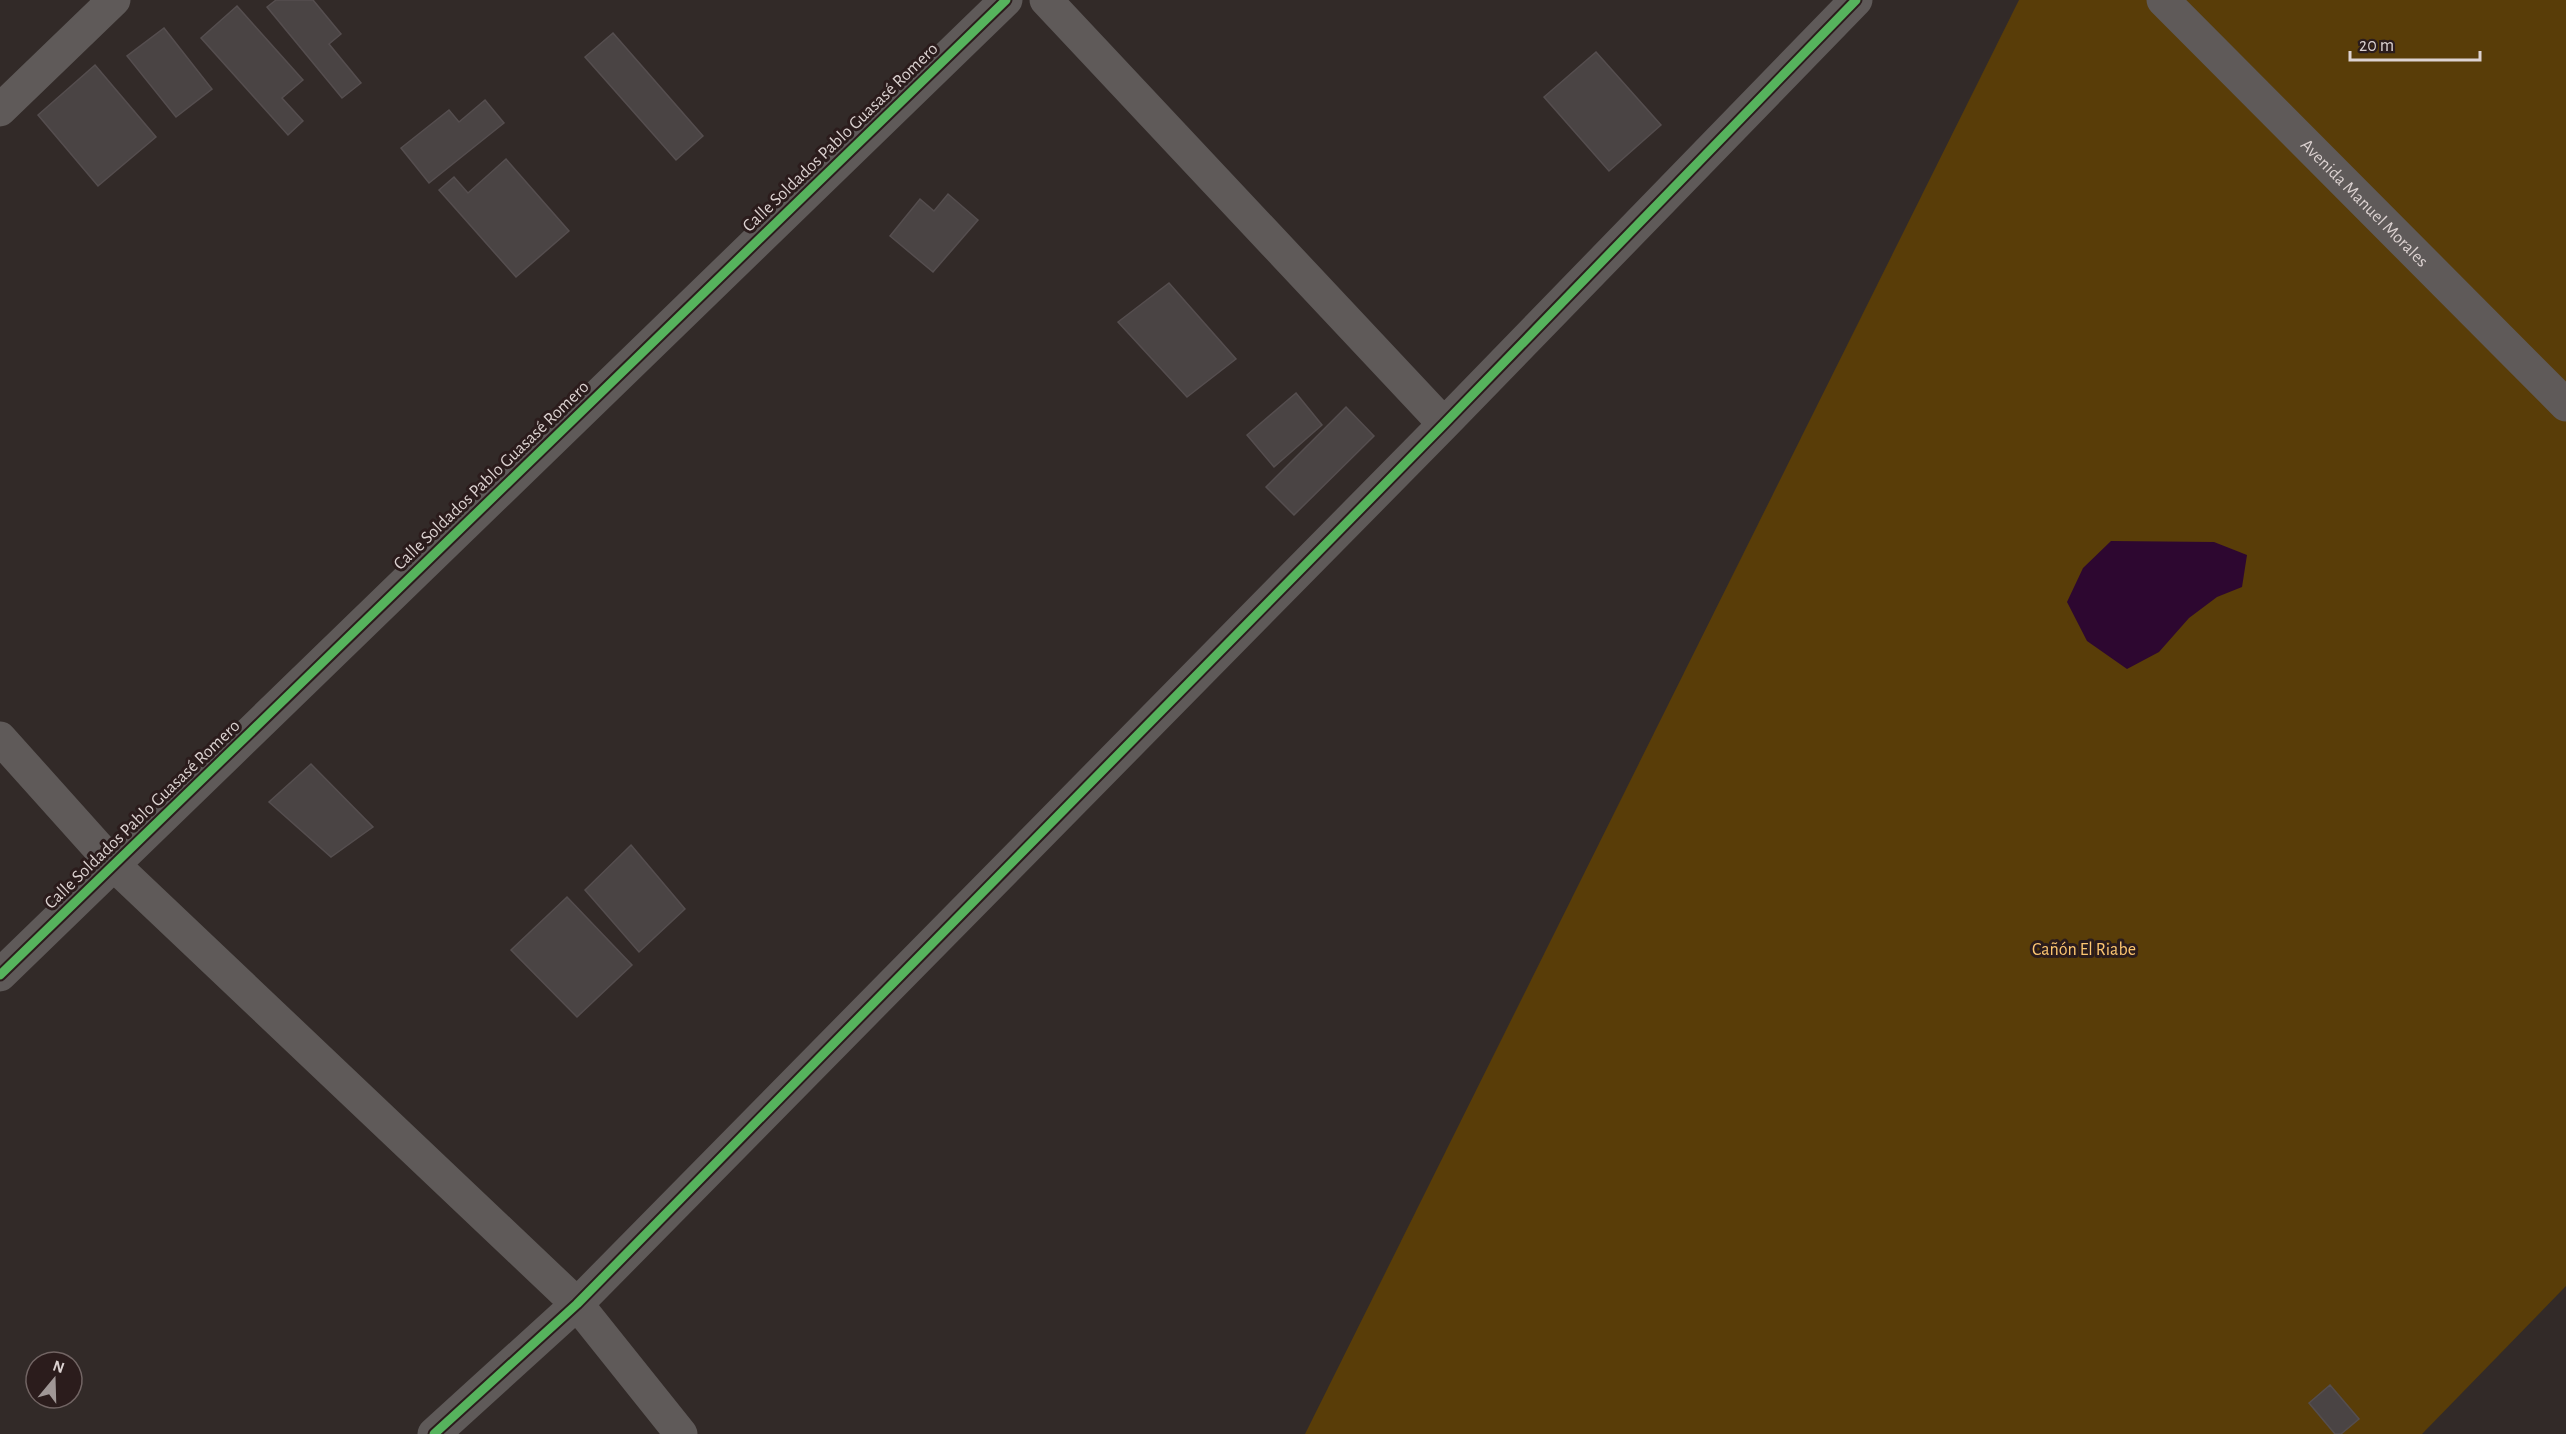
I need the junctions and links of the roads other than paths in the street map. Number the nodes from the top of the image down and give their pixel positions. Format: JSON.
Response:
{"nodes":[{"id":1,"x":114,"y":0,"type":"edge"},
{"id":2,"x":1006,"y":0,"type":"edge"},
{"id":3,"x":1046,"y":0,"type":"edge"},
{"id":4,"x":1856,"y":0,"type":"edge"},
{"id":5,"x":2163,"y":0,"type":"edge"},
{"id":6,"x":0,"y":110,"type":"edge"},
{"id":7,"x":2566,"y":405,"type":"edge"},
{"id":8,"x":1444,"y":424,"type":"junction"},
{"id":9,"x":0,"y":738,"type":"edge"},
{"id":10,"x":114,"y":864,"type":"junction"},
{"id":11,"x":0,"y":975,"type":"edge"},
{"id":12,"x":577,"y":1304,"type":"junction"},
{"id":13,"x":434,"y":1434,"type":"edge"},
{"id":14,"x":681,"y":1434,"type":"edge"}],
"edges":[{"from":1,"to":6,"type":"street"},
{"from":2,"to":10,"type":"street","name":"Calle Soldados Pablo Guasasé Romero"},
{"from":3,"to":8,"type":"street"},
{"from":4,"to":8,"type":"street"},
{"from":5,"to":7,"type":"street","name":"Avenida Manuel Morales"},
{"from":8,"to":12,"type":"street"},
{"from":9,"to":10,"type":"street"},
{"from":10,"to":11,"type":"street","name":"Calle Soldados Pablo Guasasé Romero"},
{"from":10,"to":12,"type":"street"},
{"from":12,"to":13,"type":"street"},
{"from":12,"to":14,"type":"street"}]}
